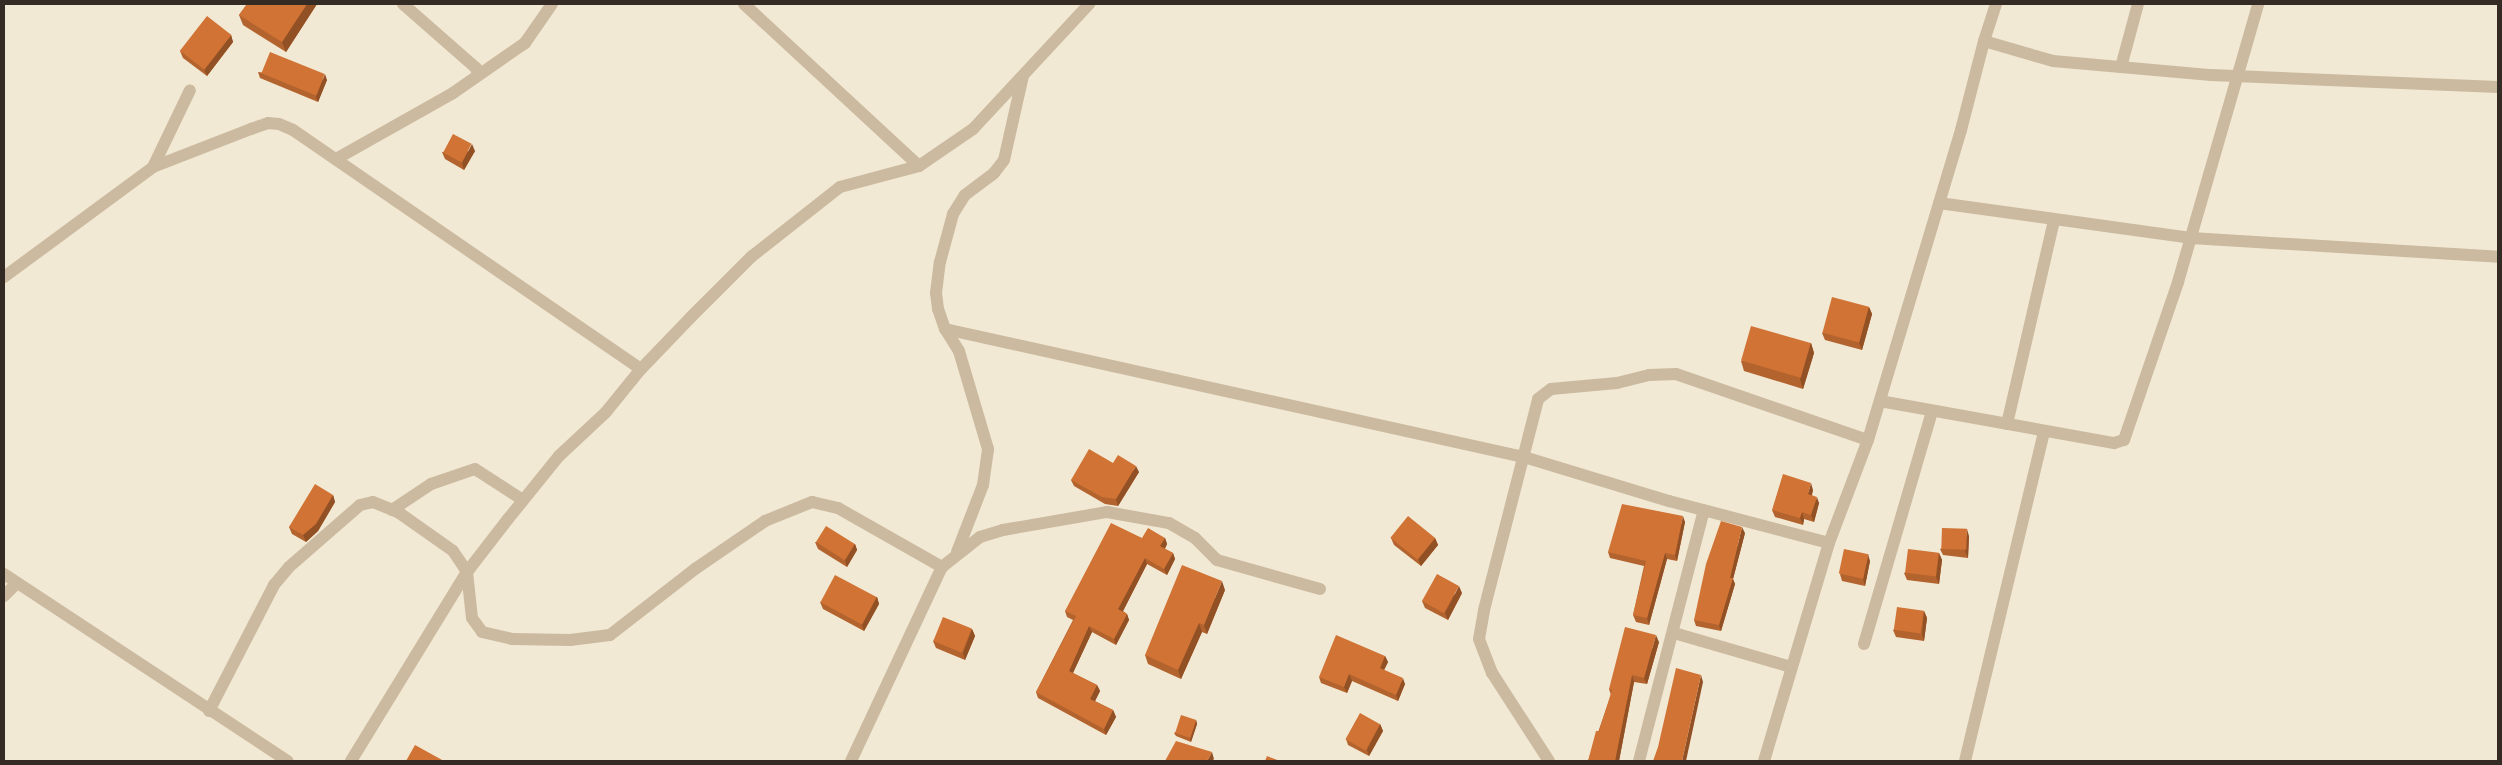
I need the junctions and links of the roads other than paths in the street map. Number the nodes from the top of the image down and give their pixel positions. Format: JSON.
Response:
{"nodes":[{"id":1,"x":403,"y":4,"type":"edge"},
{"id":2,"x":552,"y":4,"type":"edge"},
{"id":3,"x":744,"y":4,"type":"edge"},
{"id":4,"x":1089,"y":4,"type":"edge"},
{"id":5,"x":1996,"y":4,"type":"edge"},
{"id":6,"x":2138,"y":4,"type":"edge"},
{"id":7,"x":2258,"y":4,"type":"edge"},
{"id":8,"x":1984,"y":41,"type":"junction"},
{"id":9,"x":2120,"y":67,"type":"junction"},
{"id":10,"x":478,"y":76,"type":"junction"},
{"id":11,"x":1023,"y":76,"type":"junction"},
{"id":12,"x":2239,"y":76,"type":"junction"},
{"id":13,"x":2498,"y":87,"type":"edge"},
{"id":14,"x":190,"y":90,"type":"dead end"},
{"id":15,"x":336,"y":159,"type":"junction"},
{"id":16,"x":919,"y":166,"type":"junction"},
{"id":17,"x":153,"y":168,"type":"junction"},
{"id":18,"x":1939,"y":203,"type":"junction"},
{"id":19,"x":2054,"y":220,"type":"junction"},
{"id":20,"x":2191,"y":238,"type":"junction"},
{"id":21,"x":2498,"y":257,"type":"edge"},
{"id":22,"x":4,"y":277,"type":"edge"},
{"id":23,"x":945,"y":329,"type":"junction"},
{"id":24,"x":641,"y":369,"type":"junction"},
{"id":25,"x":1880,"y":401,"type":"junction"},
{"id":26,"x":1932,"y":410,"type":"junction"},
{"id":27,"x":2007,"y":424,"type":"junction"},
{"id":28,"x":2044,"y":431,"type":"junction"},
{"id":29,"x":1868,"y":440,"type":"junction"},
{"id":30,"x":1524,"y":457,"type":"junction"},
{"id":31,"x":523,"y":500,"type":"junction"},
{"id":32,"x":392,"y":510,"type":"junction"},
{"id":33,"x":1704,"y":510,"type":"junction"},
{"id":34,"x":1829,"y":543,"type":"junction"},
{"id":35,"x":958,"y":552,"type":"junction"},
{"id":36,"x":942,"y":568,"type":"junction"},
{"id":37,"x":467,"y":572,"type":"junction"},
{"id":38,"x":4,"y":574,"type":"edge"},
{"id":39,"x":17,"y":583,"type":"junction"},
{"id":40,"x":1320,"y":590,"type":"dead end"},
{"id":41,"x":4,"y":596,"type":"edge"},
{"id":42,"x":1674,"y":633,"type":"junction"},
{"id":43,"x":1864,"y":644,"type":"dead end"},
{"id":44,"x":1791,"y":667,"type":"junction"},
{"id":45,"x":209,"y":711,"type":"junction"},
{"id":46,"x":288,"y":761,"type":"edge"},
{"id":47,"x":351,"y":761,"type":"edge"},
{"id":48,"x":851,"y":761,"type":"edge"},
{"id":49,"x":1549,"y":761,"type":"edge"},
{"id":50,"x":1639,"y":761,"type":"edge"},
{"id":51,"x":1764,"y":761,"type":"edge"},
{"id":52,"x":1965,"y":761,"type":"edge"}],
"edges":[{"from":1,"to":10,"type":"street"},
{"from":2,"to":10,"type":"street"},
{"from":3,"to":16,"type":"street"},
{"from":4,"to":11,"type":"street"},
{"from":5,"to":8,"type":"street"},
{"from":6,"to":9,"type":"street"},
{"from":7,"to":12,"type":"street"},
{"from":8,"to":9,"type":"street"},
{"from":8,"to":18,"type":"street"},
{"from":9,"to":12,"type":"street"},
{"from":10,"to":15,"type":"street"},
{"from":11,"to":16,"type":"street"},
{"from":11,"to":23,"type":"street"},
{"from":12,"to":13,"type":"street"},
{"from":12,"to":20,"type":"street"},
{"from":14,"to":17,"type":"street"},
{"from":15,"to":17,"type":"street"},
{"from":15,"to":24,"type":"street"},
{"from":16,"to":24,"type":"street"},
{"from":17,"to":22,"type":"street"},
{"from":18,"to":19,"type":"street"},
{"from":18,"to":25,"type":"street"},
{"from":19,"to":20,"type":"street"},
{"from":19,"to":27,"type":"street"},
{"from":20,"to":21,"type":"street"},
{"from":20,"to":28,"type":"street"},
{"from":23,"to":30,"type":"street"},
{"from":23,"to":35,"type":"street"},
{"from":24,"to":31,"type":"street"},
{"from":25,"to":26,"type":"street"},
{"from":25,"to":29,"type":"street"},
{"from":26,"to":27,"type":"street"},
{"from":26,"to":43,"type":"street"},
{"from":27,"to":28,"type":"street"},
{"from":28,"to":52,"type":"street"},
{"from":29,"to":30,"type":"street"},
{"from":29,"to":34,"type":"street"},
{"from":30,"to":33,"type":"street"},
{"from":30,"to":49,"type":"street"},
{"from":31,"to":32,"type":"street"},
{"from":31,"to":37,"type":"street"},
{"from":32,"to":37,"type":"street"},
{"from":32,"to":45,"type":"street"},
{"from":33,"to":34,"type":"street"},
{"from":33,"to":42,"type":"street"},
{"from":34,"to":44,"type":"street"},
{"from":35,"to":36,"type":"street"},
{"from":35,"to":40,"type":"street"},
{"from":36,"to":37,"type":"street"},
{"from":36,"to":48,"type":"street"},
{"from":37,"to":47,"type":"street"},
{"from":38,"to":39,"type":"street"},
{"from":39,"to":41,"type":"street"},
{"from":39,"to":45,"type":"street"},
{"from":42,"to":44,"type":"street"},
{"from":42,"to":50,"type":"street"},
{"from":44,"to":51,"type":"street"},
{"from":45,"to":46,"type":"street"}]}
